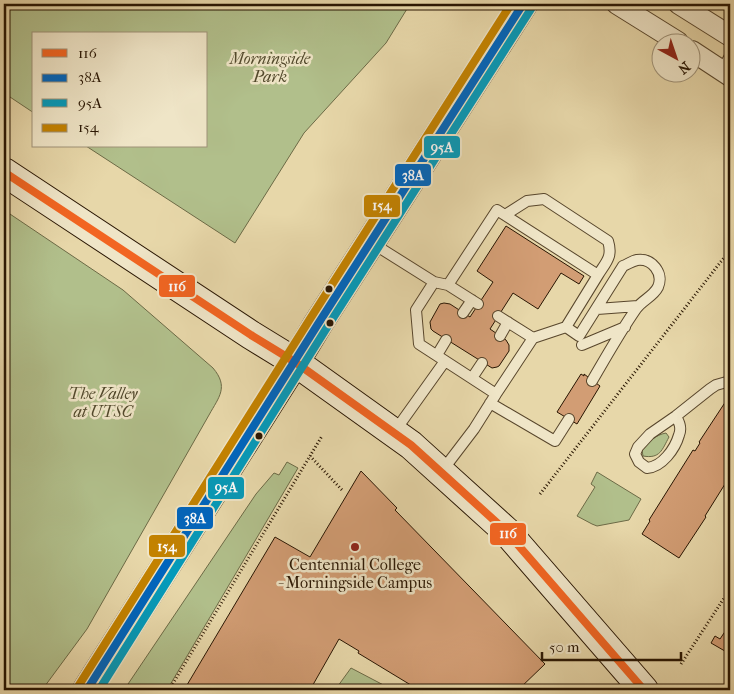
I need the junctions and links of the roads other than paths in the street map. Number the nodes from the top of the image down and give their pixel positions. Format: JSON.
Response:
{"nodes":[{"id":1,"x":523,"y":4,"type":"edge"},
{"id":2,"x":617,"y":4,"type":"edge"},
{"id":3,"x":679,"y":4,"type":"edge"},
{"id":4,"x":662,"y":32,"type":"edge"},
{"id":5,"x":730,"y":36,"type":"edge"},
{"id":6,"x":702,"y":56,"type":"edge"},
{"id":7,"x":727,"y":67,"type":"edge"},
{"id":8,"x":4,"y":172,"type":"edge"},
{"id":9,"x":505,"y":215,"type":"junction"},
{"id":10,"x":370,"y":242,"type":"junction"},
{"id":11,"x":598,"y":276,"type":"junction"},
{"id":12,"x":434,"y":282,"type":"junction"},
{"id":13,"x":448,"y":285,"type":"junction"},
{"id":14,"x":638,"y":306,"type":"junction"},
{"id":15,"x":597,"y":309,"type":"junction"},
{"id":16,"x":464,"y":313,"type":"dead end"},
{"id":17,"x":498,"y":316,"type":"dead end"},
{"id":18,"x":508,"y":322,"type":"junction"},
{"id":19,"x":566,"y":327,"type":"junction"},
{"id":20,"x":625,"y":327,"type":"junction"},
{"id":21,"x":500,"y":336,"type":"dead end"},
{"id":22,"x":533,"y":338,"type":"junction"},
{"id":23,"x":446,"y":340,"type":"dead end"},
{"id":24,"x":581,"y":340,"type":"junction"},
{"id":25,"x":441,"y":358,"type":"junction"},
{"id":26,"x":295,"y":362,"type":"junction"},
{"id":27,"x":482,"y":363,"type":"dead end"},
{"id":28,"x":472,"y":378,"type":"junction"},
{"id":29,"x":592,"y":381,"type":"dead end"},
{"id":30,"x":730,"y":381,"type":"edge"},
{"id":31,"x":496,"y":394,"type":"junction"},
{"id":32,"x":490,"y":403,"type":"junction"},
{"id":33,"x":676,"y":416,"type":"junction"},
{"id":34,"x":569,"y":419,"type":"dead end"},
{"id":35,"x":394,"y":432,"type":"junction"},
{"id":36,"x":441,"y":472,"type":"junction"},
{"id":37,"x":87,"y":690,"type":"edge"},
{"id":38,"x":644,"y":690,"type":"edge"}],
"edges":[{"from":1,"to":10,"type":"main road"},
{"from":2,"to":4,"type":"street"},
{"from":3,"to":5,"type":"street"},
{"from":6,"to":7,"type":"street"},
{"from":8,"to":26,"type":"main road"},
{"from":9,"to":11,"type":"lane"},
{"from":9,"to":11,"type":"lane"},
{"from":9,"to":13,"type":"lane"},
{"from":10,"to":12,"type":"lane"},
{"from":10,"to":26,"type":"main road"},
{"from":11,"to":19,"type":"lane"},
{"from":12,"to":13,"type":"lane"},
{"from":12,"to":25,"type":"lane"},
{"from":13,"to":16,"type":"lane"},
{"from":14,"to":15,"type":"lane"},
{"from":14,"to":15,"type":"lane"},
{"from":14,"to":20,"type":"lane"},
{"from":15,"to":24,"type":"lane"},
{"from":17,"to":18,"type":"lane"},
{"from":18,"to":21,"type":"lane"},
{"from":18,"to":22,"type":"lane"},
{"from":19,"to":22,"type":"lane"},
{"from":19,"to":24,"type":"lane"},
{"from":20,"to":24,"type":"lane"},
{"from":20,"to":29,"type":"lane"},
{"from":22,"to":31,"type":"lane"},
{"from":23,"to":25,"type":"lane"},
{"from":25,"to":28,"type":"lane"},
{"from":25,"to":35,"type":"lane"},
{"from":26,"to":35,"type":"main road"},
{"from":26,"to":37,"type":"main road"},
{"from":27,"to":28,"type":"lane"},
{"from":28,"to":31,"type":"lane"},
{"from":30,"to":33,"type":"lane"},
{"from":31,"to":32,"type":"lane"},
{"from":32,"to":34,"type":"lane"},
{"from":32,"to":36,"type":"lane"},
{"from":33,"to":33,"type":"lane"},
{"from":35,"to":36,"type":"main road"},
{"from":36,"to":38,"type":"main road"}]}
